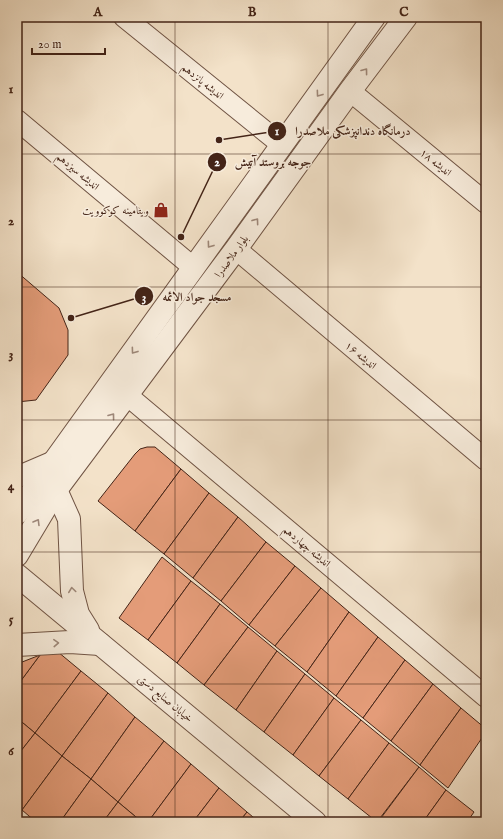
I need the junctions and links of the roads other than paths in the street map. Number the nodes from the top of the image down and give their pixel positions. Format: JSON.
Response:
{"nodes":[{"id":1,"x":124,"y":17,"type":"edge"},
{"id":2,"x":374,"y":17,"type":"edge"},
{"id":3,"x":406,"y":17,"type":"edge"},
{"id":4,"x":350,"y":91,"type":"junction"},
{"id":5,"x":17,"y":120,"type":"edge"},
{"id":6,"x":282,"y":145,"type":"junction"},
{"id":7,"x":486,"y":203,"type":"edge"},
{"id":8,"x":236,"y":249,"type":"junction"},
{"id":9,"x":194,"y":268,"type":"junction"},
{"id":10,"x":128,"y":396,"type":"junction"},
{"id":11,"x":486,"y":460,"type":"edge"},
{"id":12,"x":54,"y":462,"type":"junction"},
{"id":13,"x":17,"y":476,"type":"edge"},
{"id":14,"x":56,"y":490,"type":"junction"},
{"id":15,"x":17,"y":513,"type":"edge"},
{"id":16,"x":17,"y":555,"type":"edge"},
{"id":17,"x":17,"y":574,"type":"edge"},
{"id":18,"x":97,"y":641,"type":"junction"},
{"id":19,"x":17,"y":645,"type":"edge"},
{"id":20,"x":486,"y":697,"type":"edge"},
{"id":21,"x":315,"y":822,"type":"edge"}],
"edges":[{"from":1,"to":6,"type":"street","name":"اندیشه پانزدهم"},
{"from":2,"to":6,"type":"street","one_way":true},
{"from":4,"to":3,"type":"street","name":"بلوار ملاصدرا","one_way":true},
{"from":4,"to":7,"type":"street","name":"اندیشه ۱۸"},
{"from":8,"to":4,"type":"street","name":"بلوار ملاصدرا","one_way":true},
{"from":5,"to":9,"type":"street","name":"اندیشه سیزدهم"},
{"from":6,"to":9,"type":"street","one_way":true},
{"from":8,"to":10,"type":"street","name":"بلوار ملاصدرا"},
{"from":8,"to":11,"type":"street","name":"اندیشه ۱۶"},
{"from":9,"to":12,"type":"street","one_way":true},
{"from":14,"to":10,"type":"street","name":"بلوار ملاصدرا","one_way":true},
{"from":10,"to":20,"type":"street","name":"اندیشه چهاردهم"},
{"from":12,"to":13,"type":"street"},
{"from":12,"to":15,"type":"street"},
{"from":16,"to":14,"type":"street","name":"بلوار ملاصدرا","one_way":true},
{"from":18,"to":14,"type":"street","one_way":true},
{"from":17,"to":18,"type":"street","name":"خیابان صنایع دستی"},
{"from":19,"to":18,"type":"street","one_way":true},
{"from":18,"to":21,"type":"street","name":"خیابان صنایع دستی"}]}
